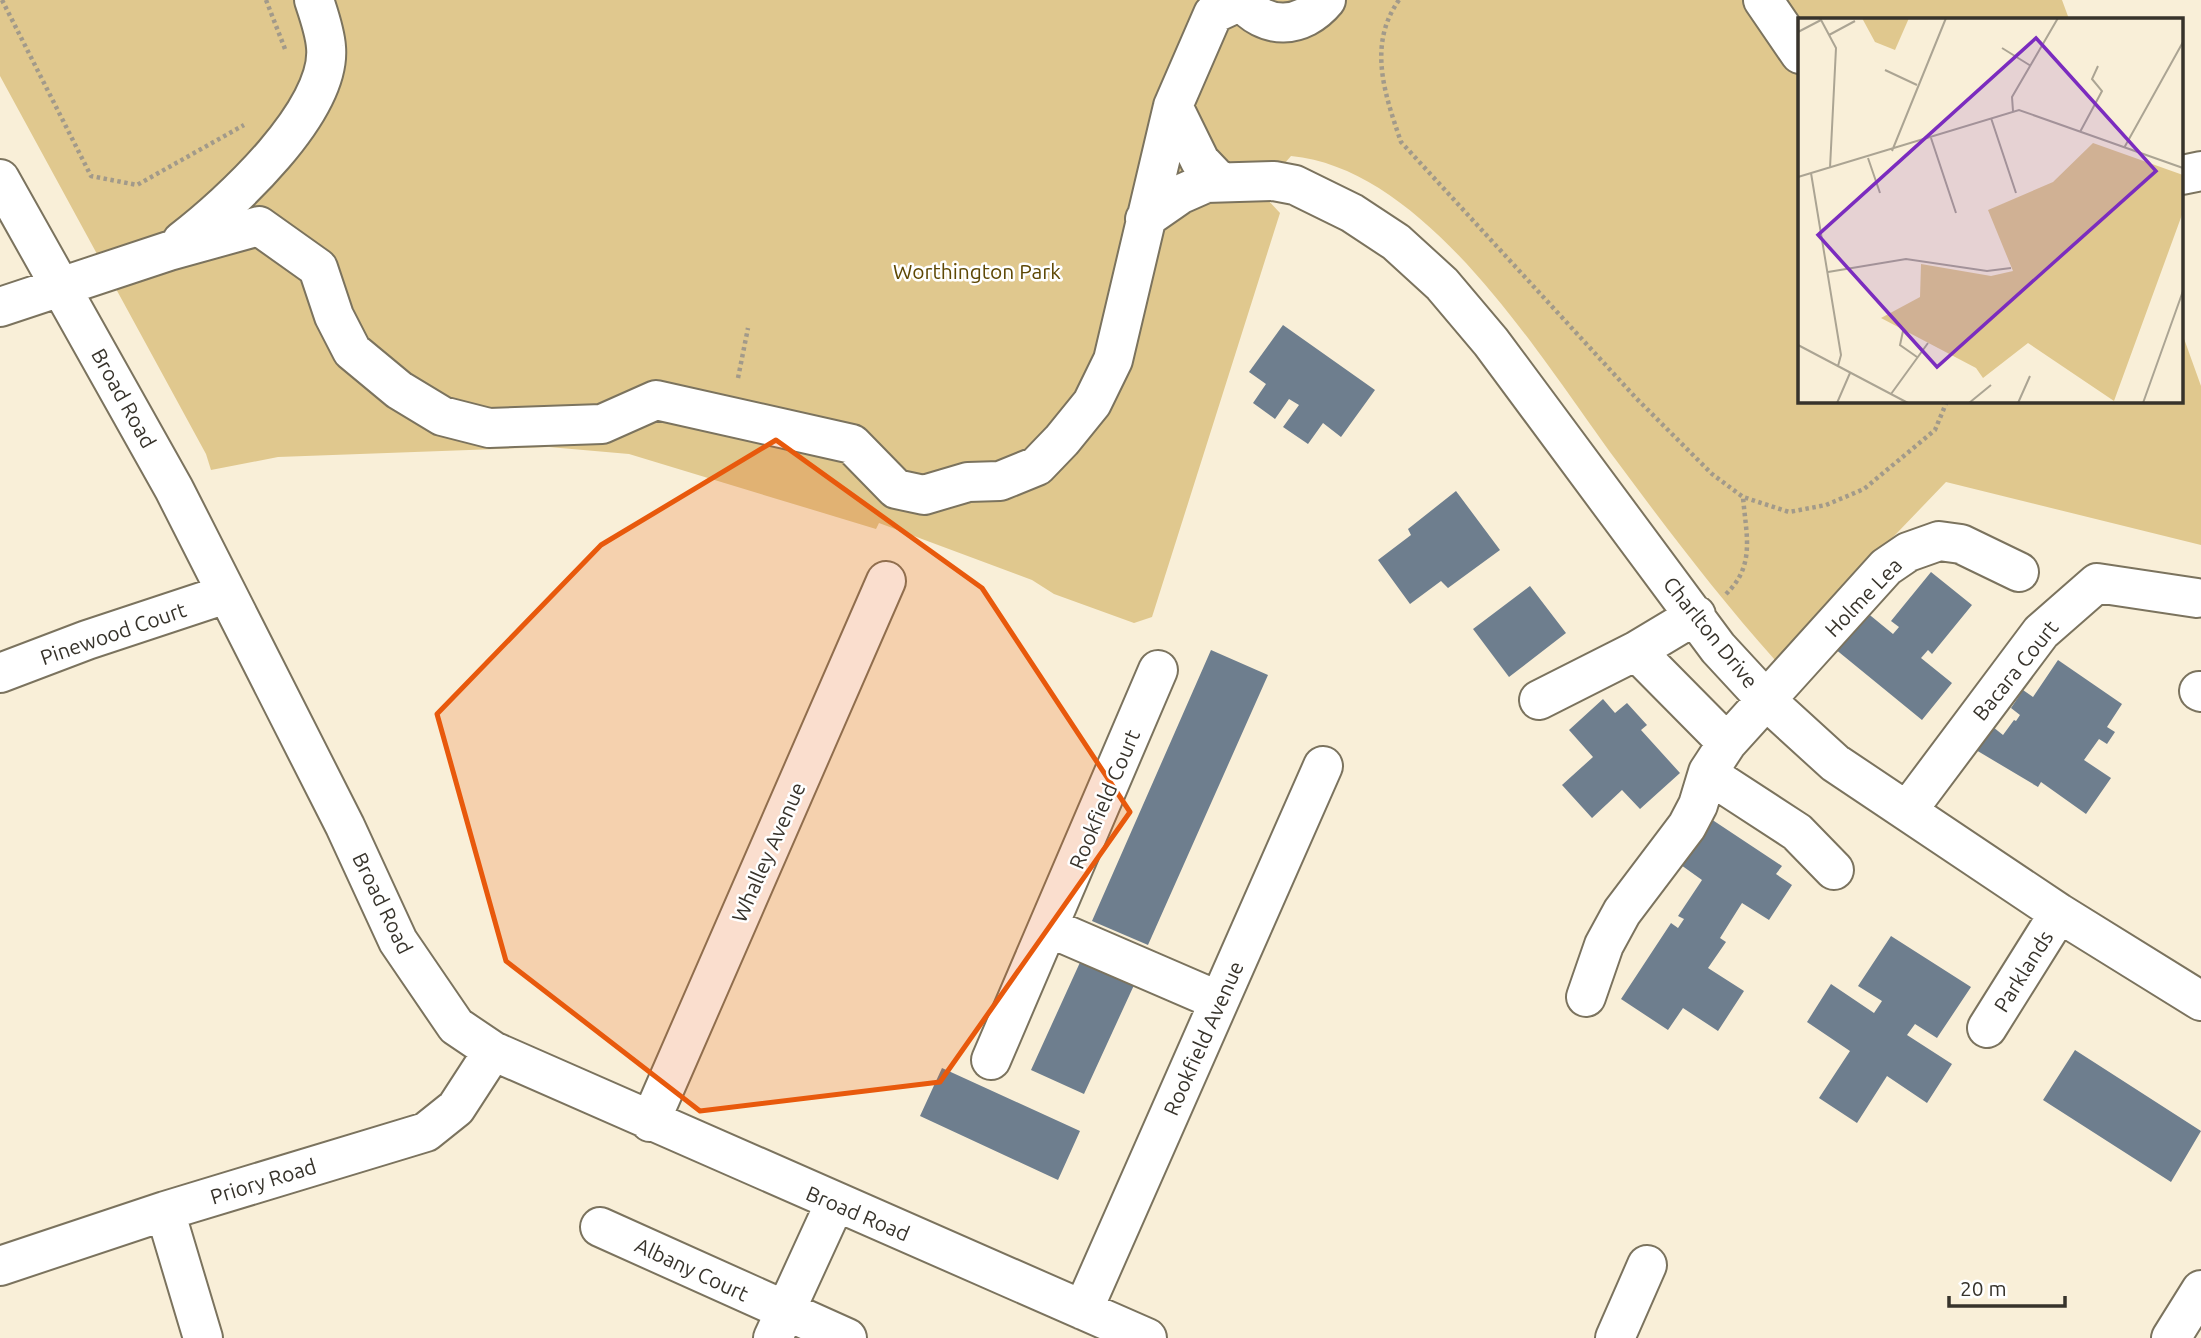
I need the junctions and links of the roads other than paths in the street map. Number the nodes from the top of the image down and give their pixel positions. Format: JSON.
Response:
{"nodes":[{"id":1,"x":314,"y":0,"type":"edge"},
{"id":2,"x":1241,"y":0,"type":"edge"},
{"id":3,"x":1326,"y":0,"type":"edge"},
{"id":4,"x":1763,"y":0,"type":"edge"},
{"id":5,"x":1798,"y":51,"type":"edge"},
{"id":6,"x":1173,"y":106,"type":"junction"},
{"id":7,"x":0,"y":179,"type":"edge"},
{"id":8,"x":1219,"y":181,"type":"junction"},
{"id":9,"x":1145,"y":219,"type":"junction"},
{"id":10,"x":169,"y":251,"type":"junction"},
{"id":11,"x":61,"y":286,"type":"junction"},
{"id":12,"x":0,"y":307,"type":"edge"},
{"id":13,"x":2019,"y":572,"type":"dead end"},
{"id":14,"x":886,"y":581,"type":"dead end"},
{"id":15,"x":226,"y":594,"type":"junction"},
{"id":16,"x":2196,"y":598,"type":"dead end"},
{"id":17,"x":1696,"y":615,"type":"junction"},
{"id":18,"x":1636,"y":651,"type":"junction"},
{"id":19,"x":1158,"y":670,"type":"dead end"},
{"id":20,"x":0,"y":673,"type":"edge"},
{"id":21,"x":1539,"y":700,"type":"dead end"},
{"id":22,"x":1767,"y":701,"type":"junction"},
{"id":23,"x":1717,"y":758,"type":"junction"},
{"id":24,"x":1323,"y":765,"type":"dead end"},
{"id":25,"x":1907,"y":811,"type":"junction"},
{"id":26,"x":1833,"y":870,"type":"dead end"},
{"id":27,"x":2059,"y":913,"type":"junction"},
{"id":28,"x":1050,"y":928,"type":"junction"},
{"id":29,"x":1586,"y":997,"type":"dead end"},
{"id":30,"x":1220,"y":1001,"type":"junction"},
{"id":31,"x":2201,"y":1001,"type":"edge"},
{"id":32,"x":1987,"y":1028,"type":"dead end"},
{"id":33,"x":493,"y":1051,"type":"junction"},
{"id":34,"x":991,"y":1060,"type":"dead end"},
{"id":35,"x":650,"y":1122,"type":"junction"},
{"id":36,"x":835,"y":1203,"type":"junction"},
{"id":37,"x":165,"y":1211,"type":"junction"},
{"id":38,"x":600,"y":1227,"type":"dead end"},
{"id":39,"x":1647,"y":1265,"type":"dead end"},
{"id":40,"x":0,"y":1266,"type":"edge"},
{"id":41,"x":2201,"y":1290,"type":"edge"},
{"id":42,"x":1083,"y":1310,"type":"junction"},
{"id":43,"x":778,"y":1325,"type":"edge"},
{"id":44,"x":203,"y":1338,"type":"edge"},
{"id":45,"x":847,"y":1338,"type":"edge"},
{"id":46,"x":1147,"y":1338,"type":"edge"},
{"id":47,"x":1615,"y":1338,"type":"edge"},
{"id":48,"x":2171,"y":1338,"type":"edge"}],
"edges":[{"from":1,"to":10,"type":"street"},
{"from":2,"to":3,"type":"street"},
{"from":2,"to":6,"type":"street"},
{"from":4,"to":5,"type":"street"},
{"from":6,"to":8,"type":"street"},
{"from":6,"to":9,"type":"street"},
{"from":7,"to":11,"type":"street","name":"Broad Road"},
{"from":8,"to":9,"type":"street","name":"Charlton Drive"},
{"from":8,"to":17,"type":"street","name":"Charlton Drive"},
{"from":9,"to":10,"type":"street"},
{"from":10,"to":11,"type":"street"},
{"from":11,"to":12,"type":"street"},
{"from":11,"to":15,"type":"street","name":"Broad Road"},
{"from":13,"to":22,"type":"street","name":"Holme Lea"},
{"from":14,"to":35,"type":"street","name":"Whalley Avenue"},
{"from":15,"to":20,"type":"street","name":"Pinewood Court"},
{"from":15,"to":33,"type":"street","name":"Broad Road"},
{"from":16,"to":25,"type":"street","name":"Bacara Court"},
{"from":17,"to":18,"type":"street"},
{"from":17,"to":22,"type":"street","name":"Charlton Drive"},
{"from":18,"to":21,"type":"street"},
{"from":18,"to":23,"type":"street"},
{"from":19,"to":28,"type":"street","name":"Rookfield Court"},
{"from":22,"to":23,"type":"street","name":"Holme Lea"},
{"from":22,"to":25,"type":"street","name":"Charlton Drive"},
{"from":23,"to":26,"type":"street"},
{"from":23,"to":29,"type":"street"},
{"from":24,"to":30,"type":"street","name":"Rookfield Avenue"},
{"from":25,"to":27,"type":"street","name":"Charlton Drive"},
{"from":27,"to":31,"type":"street","name":"Charlton Drive"},
{"from":27,"to":32,"type":"street","name":"Parklands"},
{"from":28,"to":30,"type":"street"},
{"from":28,"to":34,"type":"street","name":"Rookfield Court"},
{"from":30,"to":42,"type":"street","name":"Rookfield Avenue"},
{"from":33,"to":35,"type":"street","name":"Broad Road"},
{"from":33,"to":37,"type":"street","name":"Priory Road"},
{"from":35,"to":36,"type":"street","name":"Broad Road"},
{"from":36,"to":42,"type":"street","name":"Broad Road"},
{"from":36,"to":43,"type":"street"},
{"from":37,"to":40,"type":"street","name":"Priory Road"},
{"from":37,"to":44,"type":"street"},
{"from":38,"to":43,"type":"street","name":"Albany Court"},
{"from":39,"to":47,"type":"street"},
{"from":41,"to":48,"type":"street"},
{"from":42,"to":46,"type":"street","name":"Broad Road"},
{"from":43,"to":45,"type":"street","name":"Albany Court"}]}
